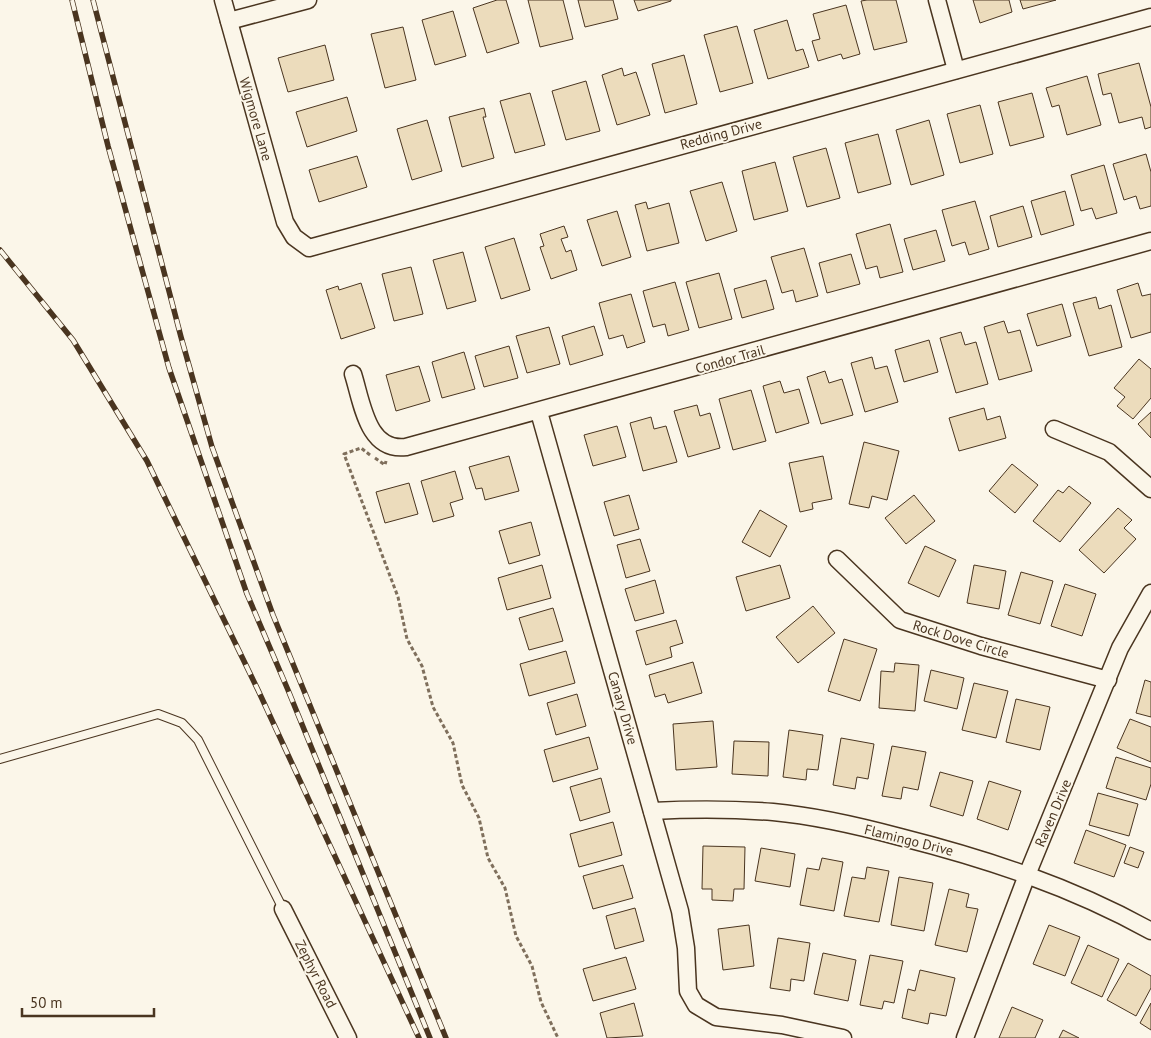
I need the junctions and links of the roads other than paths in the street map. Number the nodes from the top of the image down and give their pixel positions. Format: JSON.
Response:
{"nodes":[{"id":1,"x":223,"y":0,"type":"edge"},
{"id":2,"x":308,"y":0,"type":"edge"},
{"id":3,"x":937,"y":0,"type":"edge"},
{"id":4,"x":1151,"y":17,"type":"edge"},
{"id":5,"x":229,"y":21,"type":"junction"},
{"id":6,"x":956,"y":70,"type":"junction"},
{"id":7,"x":294,"y":237,"type":"joint"},
{"id":8,"x":1151,"y":241,"type":"edge"},
{"id":9,"x":353,"y":374,"type":"dead end"},
{"id":10,"x":539,"y":412,"type":"junction"},
{"id":11,"x":1054,"y":429,"type":"dead end"},
{"id":12,"x":1151,"y":489,"type":"edge"},
{"id":13,"x":837,"y":558,"type":"dead end"},
{"id":14,"x":1151,"y":593,"type":"edge"},
{"id":15,"x":1108,"y":680,"type":"junction"},
{"id":16,"x":0,"y":759,"type":"edge"},
{"id":17,"x":652,"y":811,"type":"junction"},
{"id":18,"x":1027,"y":875,"type":"junction"},
{"id":19,"x":284,"y":909,"type":"joint"},
{"id":20,"x":1151,"y":931,"type":"edge"},
{"id":21,"x":348,"y":1038,"type":"edge"},
{"id":22,"x":843,"y":1038,"type":"edge"},
{"id":23,"x":965,"y":1038,"type":"edge"}],
"edges":[{"from":1,"to":5,"type":"street","name":"Wigmore Lane"},
{"from":2,"to":5,"type":"street"},
{"from":3,"to":6,"type":"street"},
{"from":4,"to":6,"type":"street","name":"Redding Drive"},
{"from":5,"to":7,"type":"street","name":"Wigmore Lane"},
{"from":6,"to":7,"type":"street","name":"Redding Drive"},
{"from":8,"to":10,"type":"street","name":"Condor Trail"},
{"from":9,"to":10,"type":"street","name":"Condor Trail"},
{"from":10,"to":17,"type":"street","name":"Canary Drive"},
{"from":11,"to":12,"type":"street"},
{"from":13,"to":15,"type":"street","name":"Rock Dove Circle"},
{"from":14,"to":15,"type":"street","name":"Raven Drive"},
{"from":15,"to":18,"type":"street","name":"Raven Drive"},
{"from":16,"to":19,"type":"lane"},
{"from":17,"to":18,"type":"street","name":"Flamingo Drive"},
{"from":17,"to":22,"type":"street","name":"Canary Drive"},
{"from":18,"to":20,"type":"street","name":"Flamingo Drive"},
{"from":18,"to":23,"type":"street","name":"Raven Drive"},
{"from":19,"to":21,"type":"street","name":"Zephyr Road"}]}
